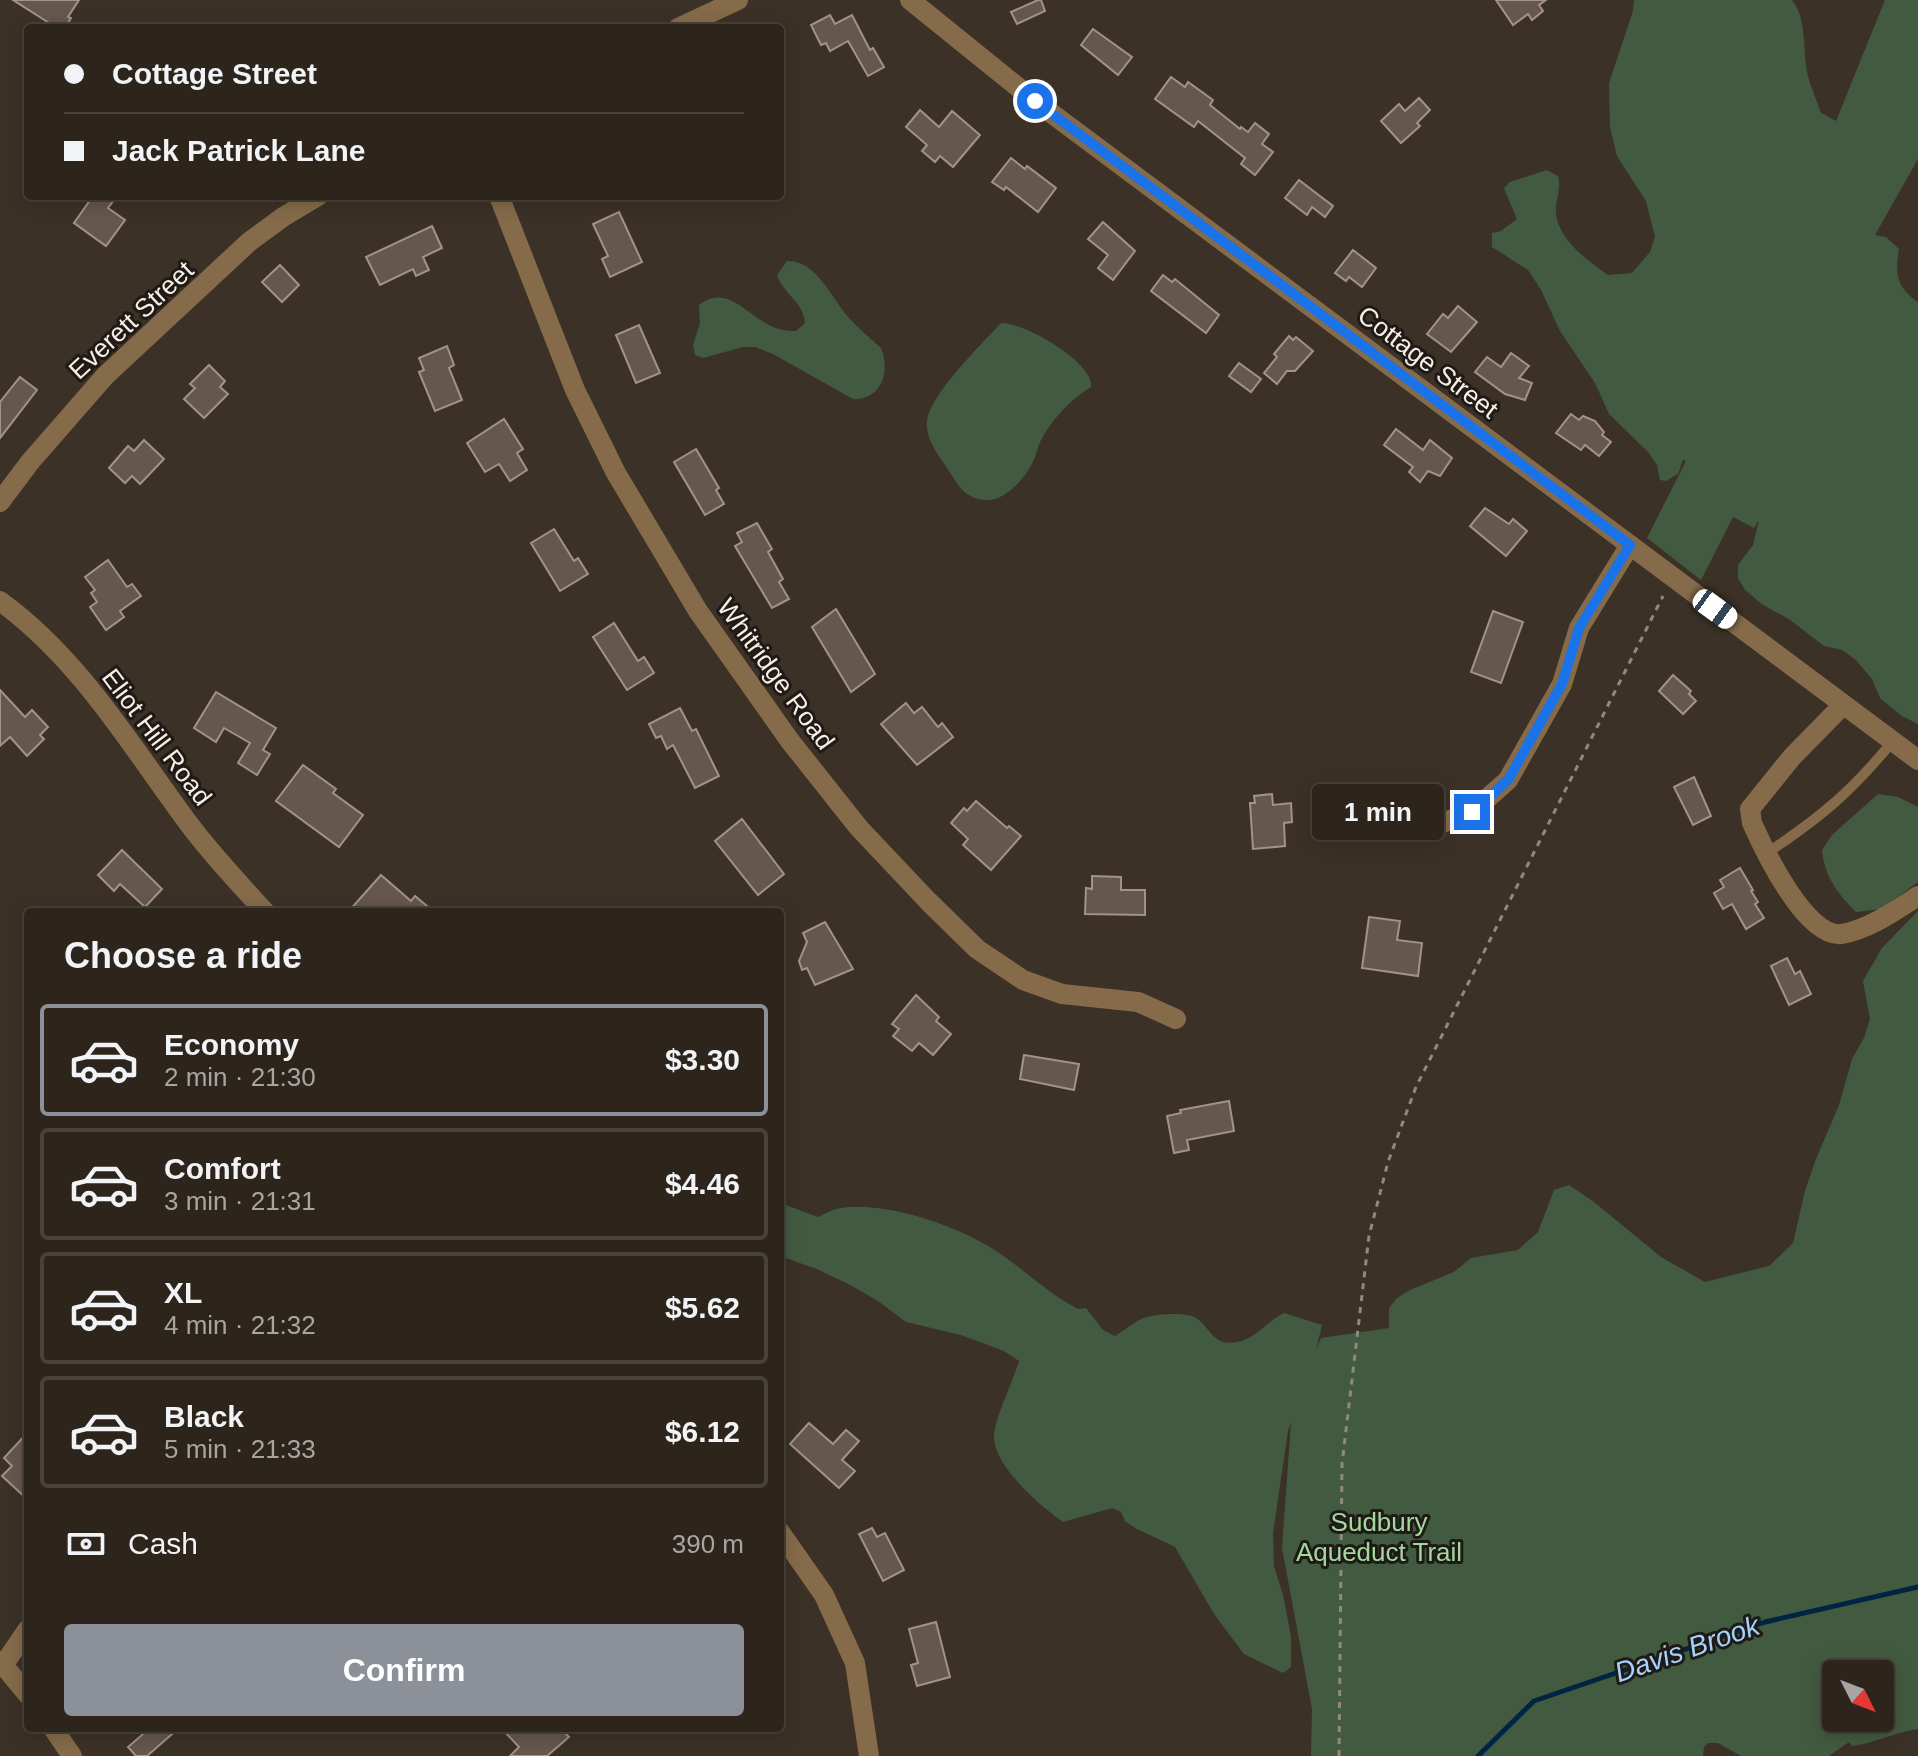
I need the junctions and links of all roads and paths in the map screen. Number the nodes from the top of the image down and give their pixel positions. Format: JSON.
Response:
{"nodes":[{"id":1,"x":738,"y":0,"type":"edge"},
{"id":2,"x":910,"y":0,"type":"edge"},
{"id":3,"x":687,"y":24,"type":"edge"},
{"id":4,"x":311,"y":200,"type":"edge"},
{"id":5,"x":501,"y":200,"type":"edge"},
{"id":6,"x":0,"y":502,"type":"edge"},
{"id":7,"x":1630,"y":545,"type":"junction"},
{"id":8,"x":1673,"y":577,"type":"junction"},
{"id":9,"x":0,"y":601,"type":"edge"},
{"id":10,"x":1843,"y":705,"type":"junction"},
{"id":11,"x":1893,"y":741,"type":"junction"},
{"id":12,"x":1918,"y":760,"type":"edge"},
{"id":13,"x":1423,"y":830,"type":"dead end"},
{"id":14,"x":1767,"y":853,"type":"junction"},
{"id":15,"x":1918,"y":896,"type":"edge"},
{"id":16,"x":262,"y":908,"type":"edge"},
{"id":17,"x":1176,"y":1019,"type":"dead end"},
{"id":18,"x":784,"y":1538,"type":"edge"},
{"id":19,"x":24,"y":1634,"type":"edge"},
{"id":20,"x":2,"y":1663,"type":"edge"},
{"id":21,"x":24,"y":1690,"type":"edge"},
{"id":22,"x":56,"y":1732,"type":"edge"},
{"id":23,"x":72,"y":1756,"type":"edge"},
{"id":24,"x":869,"y":1756,"type":"edge"},
{"id":25,"x":1339,"y":1756,"type":"edge"}],
"edges":[{"from":1,"to":3,"type":"street"},
{"from":2,"to":7,"type":"street","name":"Cottage Street"},
{"from":4,"to":6,"type":"street","name":"Everett Street"},
{"from":5,"to":17,"type":"street","name":"Whitridge Road"},
{"from":7,"to":8,"type":"street","name":"Cottage Street"},
{"from":7,"to":13,"type":"street"},
{"from":8,"to":10,"type":"street","name":"Cottage Street"},
{"from":8,"to":25,"type":"path"},
{"from":9,"to":16,"type":"street","name":"Eliot Hill Road"},
{"from":10,"to":11,"type":"street","name":"Cottage Street"},
{"from":10,"to":14,"type":"street"},
{"from":11,"to":12,"type":"street","name":"Cottage Street"},
{"from":11,"to":14,"type":"lane"},
{"from":14,"to":15,"type":"street"},
{"from":18,"to":24,"type":"street"},
{"from":19,"to":20,"type":"street"},
{"from":20,"to":21,"type":"street"},
{"from":22,"to":23,"type":"street"}]}
